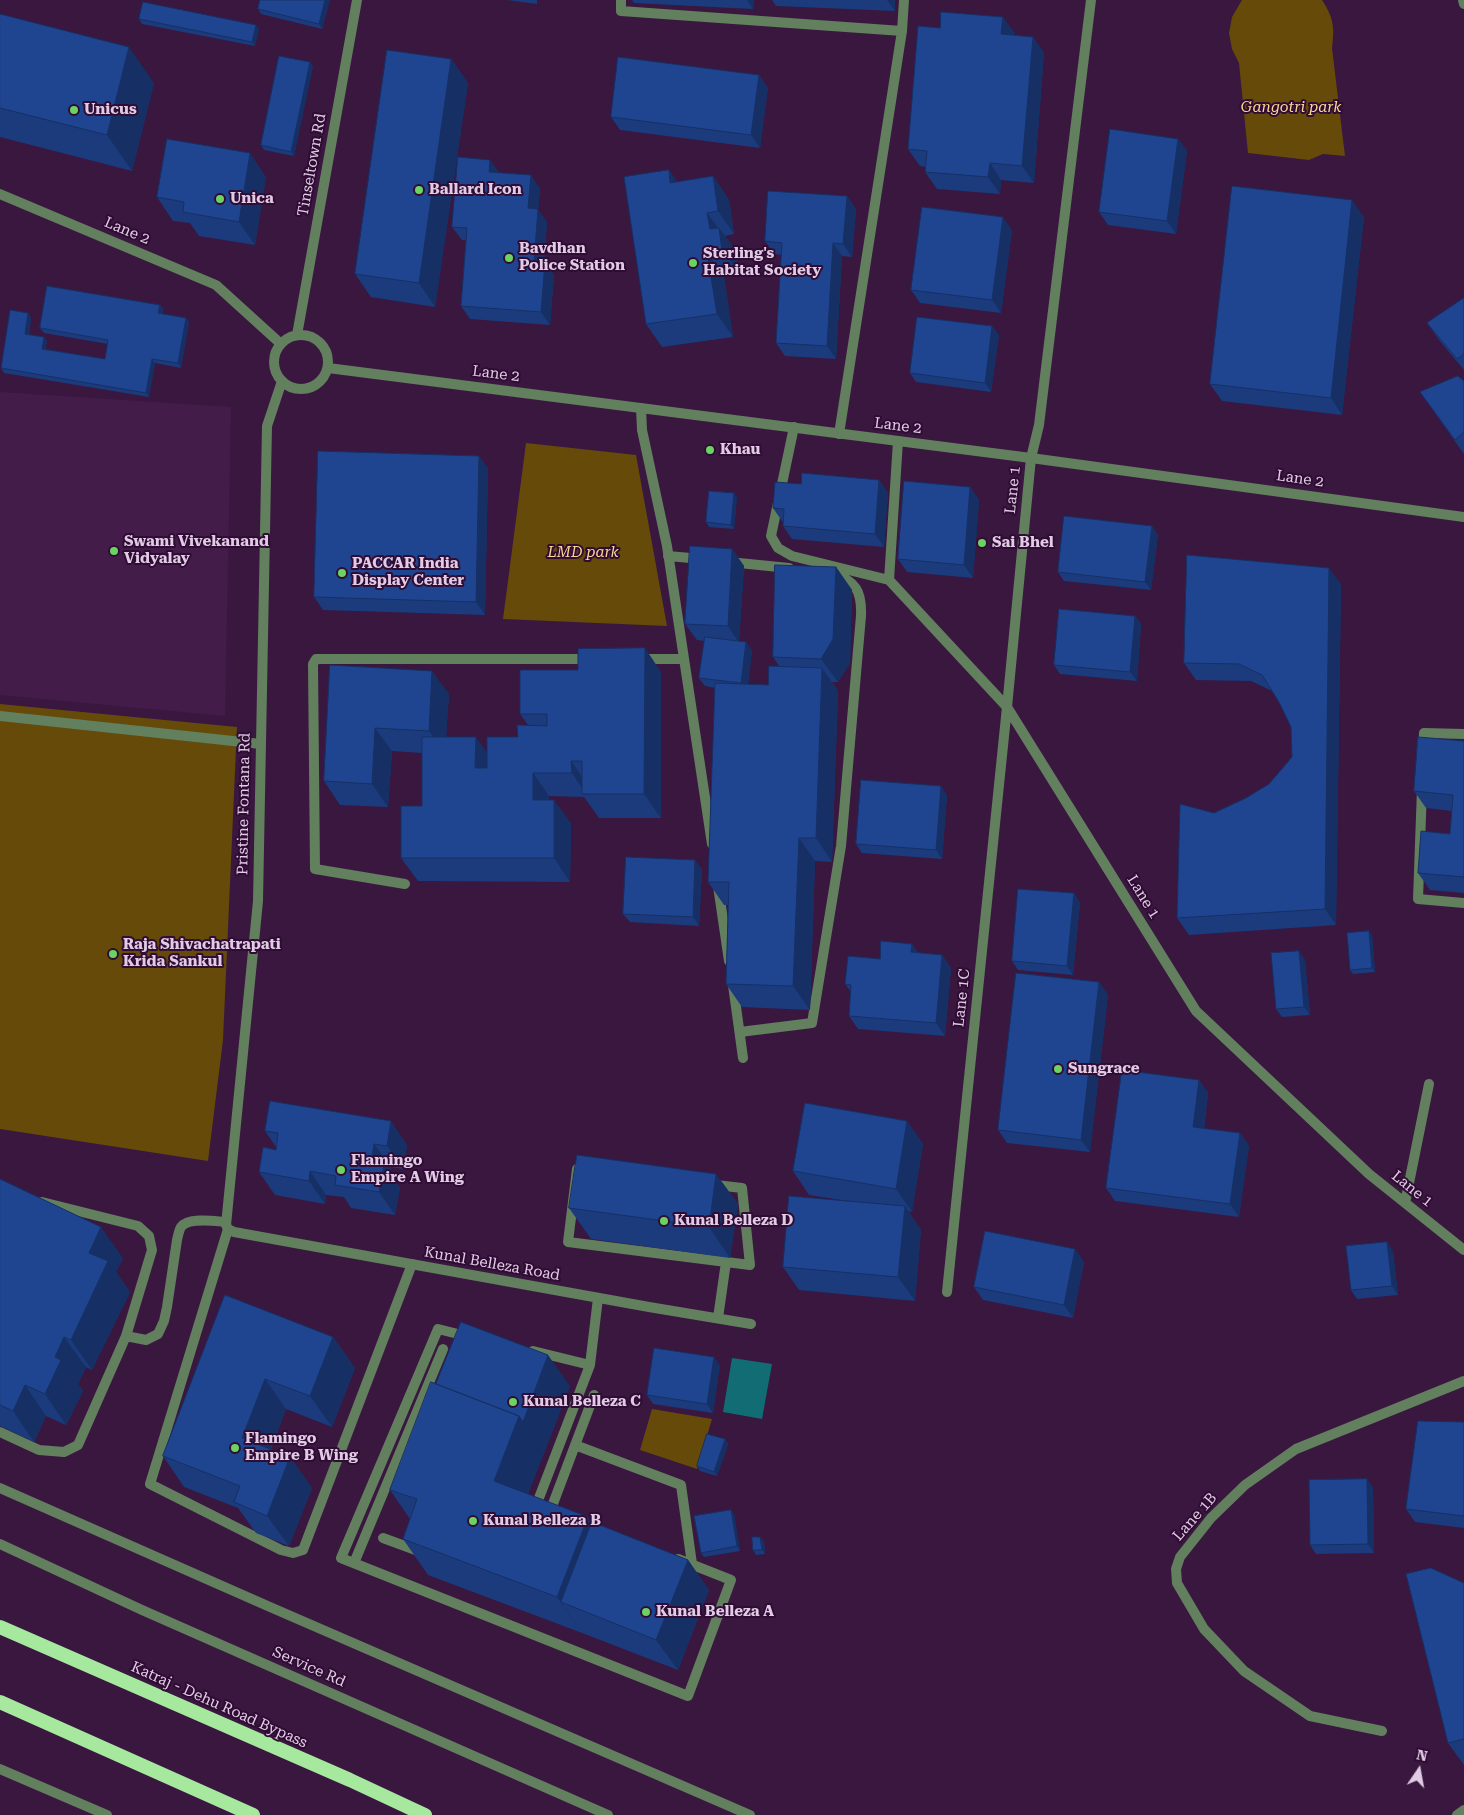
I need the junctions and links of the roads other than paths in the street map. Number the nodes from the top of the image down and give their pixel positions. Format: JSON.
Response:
{"nodes":[{"id":1,"x":357,"y":0,"type":"edge"},
{"id":2,"x":622,"y":0,"type":"edge"},
{"id":3,"x":904,"y":0,"type":"edge"},
{"id":4,"x":1091,"y":0,"type":"edge"},
{"id":5,"x":1463,"y":0,"type":"edge"},
{"id":6,"x":1464,"y":4,"type":"edge"},
{"id":7,"x":902,"y":31,"type":"junction"},
{"id":8,"x":0,"y":194,"type":"edge"},
{"id":9,"x":296,"y":335,"type":"junction"},
{"id":10,"x":281,"y":344,"type":"junction"},
{"id":11,"x":328,"y":368,"type":"junction"},
{"id":12,"x":282,"y":380,"type":"junction"},
{"id":13,"x":640,"y":408,"type":"junction"},
{"id":14,"x":794,"y":427,"type":"junction"},
{"id":15,"x":839,"y":434,"type":"junction"},
{"id":16,"x":898,"y":441,"type":"junction"},
{"id":17,"x":1032,"y":458,"type":"junction"},
{"id":18,"x":1464,"y":517,"type":"edge"},
{"id":19,"x":668,"y":556,"type":"junction"},
{"id":20,"x":888,"y":580,"type":"junction"},
{"id":21,"x":604,"y":659,"type":"edge"},
{"id":22,"x":634,"y":659,"type":"edge"},
{"id":23,"x":684,"y":660,"type":"junction"},
{"id":24,"x":1008,"y":707,"type":"junction"},
{"id":25,"x":0,"y":716,"type":"edge"},
{"id":26,"x":1464,"y":734,"type":"edge"},
{"id":27,"x":260,"y":744,"type":"junction"},
{"id":28,"x":1423,"y":762,"type":"edge"},
{"id":29,"x":1422,"y":782,"type":"edge"},
{"id":30,"x":713,"y":855,"type":"edge"},
{"id":31,"x":716,"y":875,"type":"edge"},
{"id":32,"x":405,"y":884,"type":"edge"},
{"id":33,"x":1464,"y":903,"type":"edge"},
{"id":34,"x":740,"y":1032,"type":"junction"},
{"id":35,"x":743,"y":1058,"type":"dead end"},
{"id":36,"x":1429,"y":1084,"type":"dead end"},
{"id":37,"x":28,"y":1199,"type":"edge"},
{"id":38,"x":1405,"y":1203,"type":"junction"},
{"id":39,"x":227,"y":1226,"type":"junction"},
{"id":40,"x":1464,"y":1250,"type":"edge"},
{"id":41,"x":726,"y":1262,"type":"junction"},
{"id":42,"x":412,"y":1264,"type":"junction"},
{"id":43,"x":946,"y":1292,"type":"dead end"},
{"id":44,"x":598,"y":1298,"type":"junction"},
{"id":45,"x":718,"y":1318,"type":"junction"},
{"id":46,"x":751,"y":1324,"type":"dead end"},
{"id":47,"x":126,"y":1336,"type":"junction"},
{"id":48,"x":476,"y":1338,"type":"edge"},
{"id":49,"x":443,"y":1349,"type":"dead end"},
{"id":50,"x":523,"y":1349,"type":"edge"},
{"id":51,"x":590,"y":1365,"type":"junction"},
{"id":52,"x":1464,"y":1381,"type":"edge"},
{"id":53,"x":594,"y":1395,"type":"dead end"},
{"id":54,"x":0,"y":1432,"type":"edge"},
{"id":55,"x":575,"y":1445,"type":"junction"},
{"id":56,"x":0,"y":1488,"type":"edge"},
{"id":57,"x":568,"y":1516,"type":"edge"},
{"id":58,"x":531,"y":1521,"type":"edge"},
{"id":59,"x":383,"y":1538,"type":"dead end"},
{"id":60,"x":0,"y":1544,"type":"edge"},
{"id":61,"x":427,"y":1554,"type":"edge"},
{"id":62,"x":666,"y":1554,"type":"edge"},
{"id":63,"x":354,"y":1563,"type":"junction"},
{"id":64,"x":692,"y":1564,"type":"junction"},
{"id":65,"x":0,"y":1627,"type":"edge"},
{"id":66,"x":0,"y":1702,"type":"edge"},
{"id":67,"x":1382,"y":1731,"type":"dead end"},
{"id":68,"x":0,"y":1769,"type":"edge"},
{"id":69,"x":1464,"y":1810,"type":"edge"},
{"id":70,"x":107,"y":1815,"type":"edge"},
{"id":71,"x":254,"y":1815,"type":"edge"},
{"id":72,"x":424,"y":1815,"type":"edge"},
{"id":73,"x":608,"y":1815,"type":"edge"},
{"id":74,"x":750,"y":1815,"type":"edge"},
{"id":75,"x":1457,"y":1815,"type":"edge"}],
"edges":[{"from":1,"to":9,"type":"street","name":"Tinseltown Rd"},
{"from":2,"to":7,"type":"street"},
{"from":3,"to":7,"type":"street"},
{"from":4,"to":17,"type":"street","name":"Lane 1"},
{"from":5,"to":6,"type":"street"},
{"from":7,"to":15,"type":"street"},
{"from":8,"to":10,"type":"street","name":"Lane 2"},
{"from":9,"to":10,"type":"street"},
{"from":9,"to":11,"type":"street"},
{"from":10,"to":12,"type":"street"},
{"from":11,"to":12,"type":"street"},
{"from":11,"to":13,"type":"street","name":"Lane 2"},
{"from":12,"to":27,"type":"street","name":"Pristine Fontana Rd"},
{"from":13,"to":14,"type":"street","name":"Lane 2"},
{"from":13,"to":19,"type":"street"},
{"from":14,"to":15,"type":"street","name":"Lane 2"},
{"from":14,"to":20,"type":"street"},
{"from":15,"to":16,"type":"street","name":"Lane 2"},
{"from":16,"to":17,"type":"street","name":"Lane 2"},
{"from":16,"to":20,"type":"street"},
{"from":17,"to":18,"type":"street","name":"Lane 2"},
{"from":17,"to":24,"type":"street","name":"Lane 1"},
{"from":19,"to":23,"type":"street"},
{"from":19,"to":34,"type":"street"},
{"from":20,"to":24,"type":"street"},
{"from":21,"to":32,"type":"street"},
{"from":22,"to":23,"type":"street"},
{"from":23,"to":30,"type":"street"},
{"from":24,"to":38,"type":"street","name":"Lane 1"},
{"from":24,"to":43,"type":"street","name":"Lane 1C"},
{"from":25,"to":27,"type":"street"},
{"from":26,"to":28,"type":"street"},
{"from":27,"to":39,"type":"street","name":"Pristine Fontana Rd"},
{"from":29,"to":33,"type":"street"},
{"from":31,"to":34,"type":"street"},
{"from":34,"to":35,"type":"street"},
{"from":36,"to":38,"type":"street"},
{"from":37,"to":47,"type":"street"},
{"from":38,"to":40,"type":"street","name":"Lane 1"},
{"from":39,"to":42,"type":"street","name":"Kunal Belleza Road"},
{"from":39,"to":42,"type":"street","name":"Pristine Fontana Rd"},
{"from":39,"to":47,"type":"street","name":"Kunal Belleza Road"},
{"from":41,"to":41,"type":"street"},
{"from":41,"to":45,"type":"street"},
{"from":42,"to":44,"type":"street","name":"Kunal Belleza Road"},
{"from":44,"to":45,"type":"street","name":"Kunal Belleza Road"},
{"from":44,"to":51,"type":"street"},
{"from":45,"to":46,"type":"street","name":"Kunal Belleza Road"},
{"from":47,"to":54,"type":"street"},
{"from":48,"to":63,"type":"street"},
{"from":49,"to":63,"type":"street"},
{"from":50,"to":51,"type":"street"},
{"from":51,"to":58,"type":"street"},
{"from":52,"to":67,"type":"street","name":"Lane 1B"},
{"from":53,"to":55,"type":"street"},
{"from":55,"to":57,"type":"street"},
{"from":55,"to":64,"type":"street"},
{"from":56,"to":74,"type":"street"},
{"from":59,"to":61,"type":"street"},
{"from":60,"to":73,"type":"street","name":"Service Rd"},
{"from":62,"to":64,"type":"street"},
{"from":63,"to":64,"type":"street"},
{"from":65,"to":72,"type":"highway","name":"Katraj - Dehu Road Bypass"},
{"from":66,"to":71,"type":"highway"},
{"from":68,"to":70,"type":"street"},
{"from":69,"to":75,"type":"street"}]}
